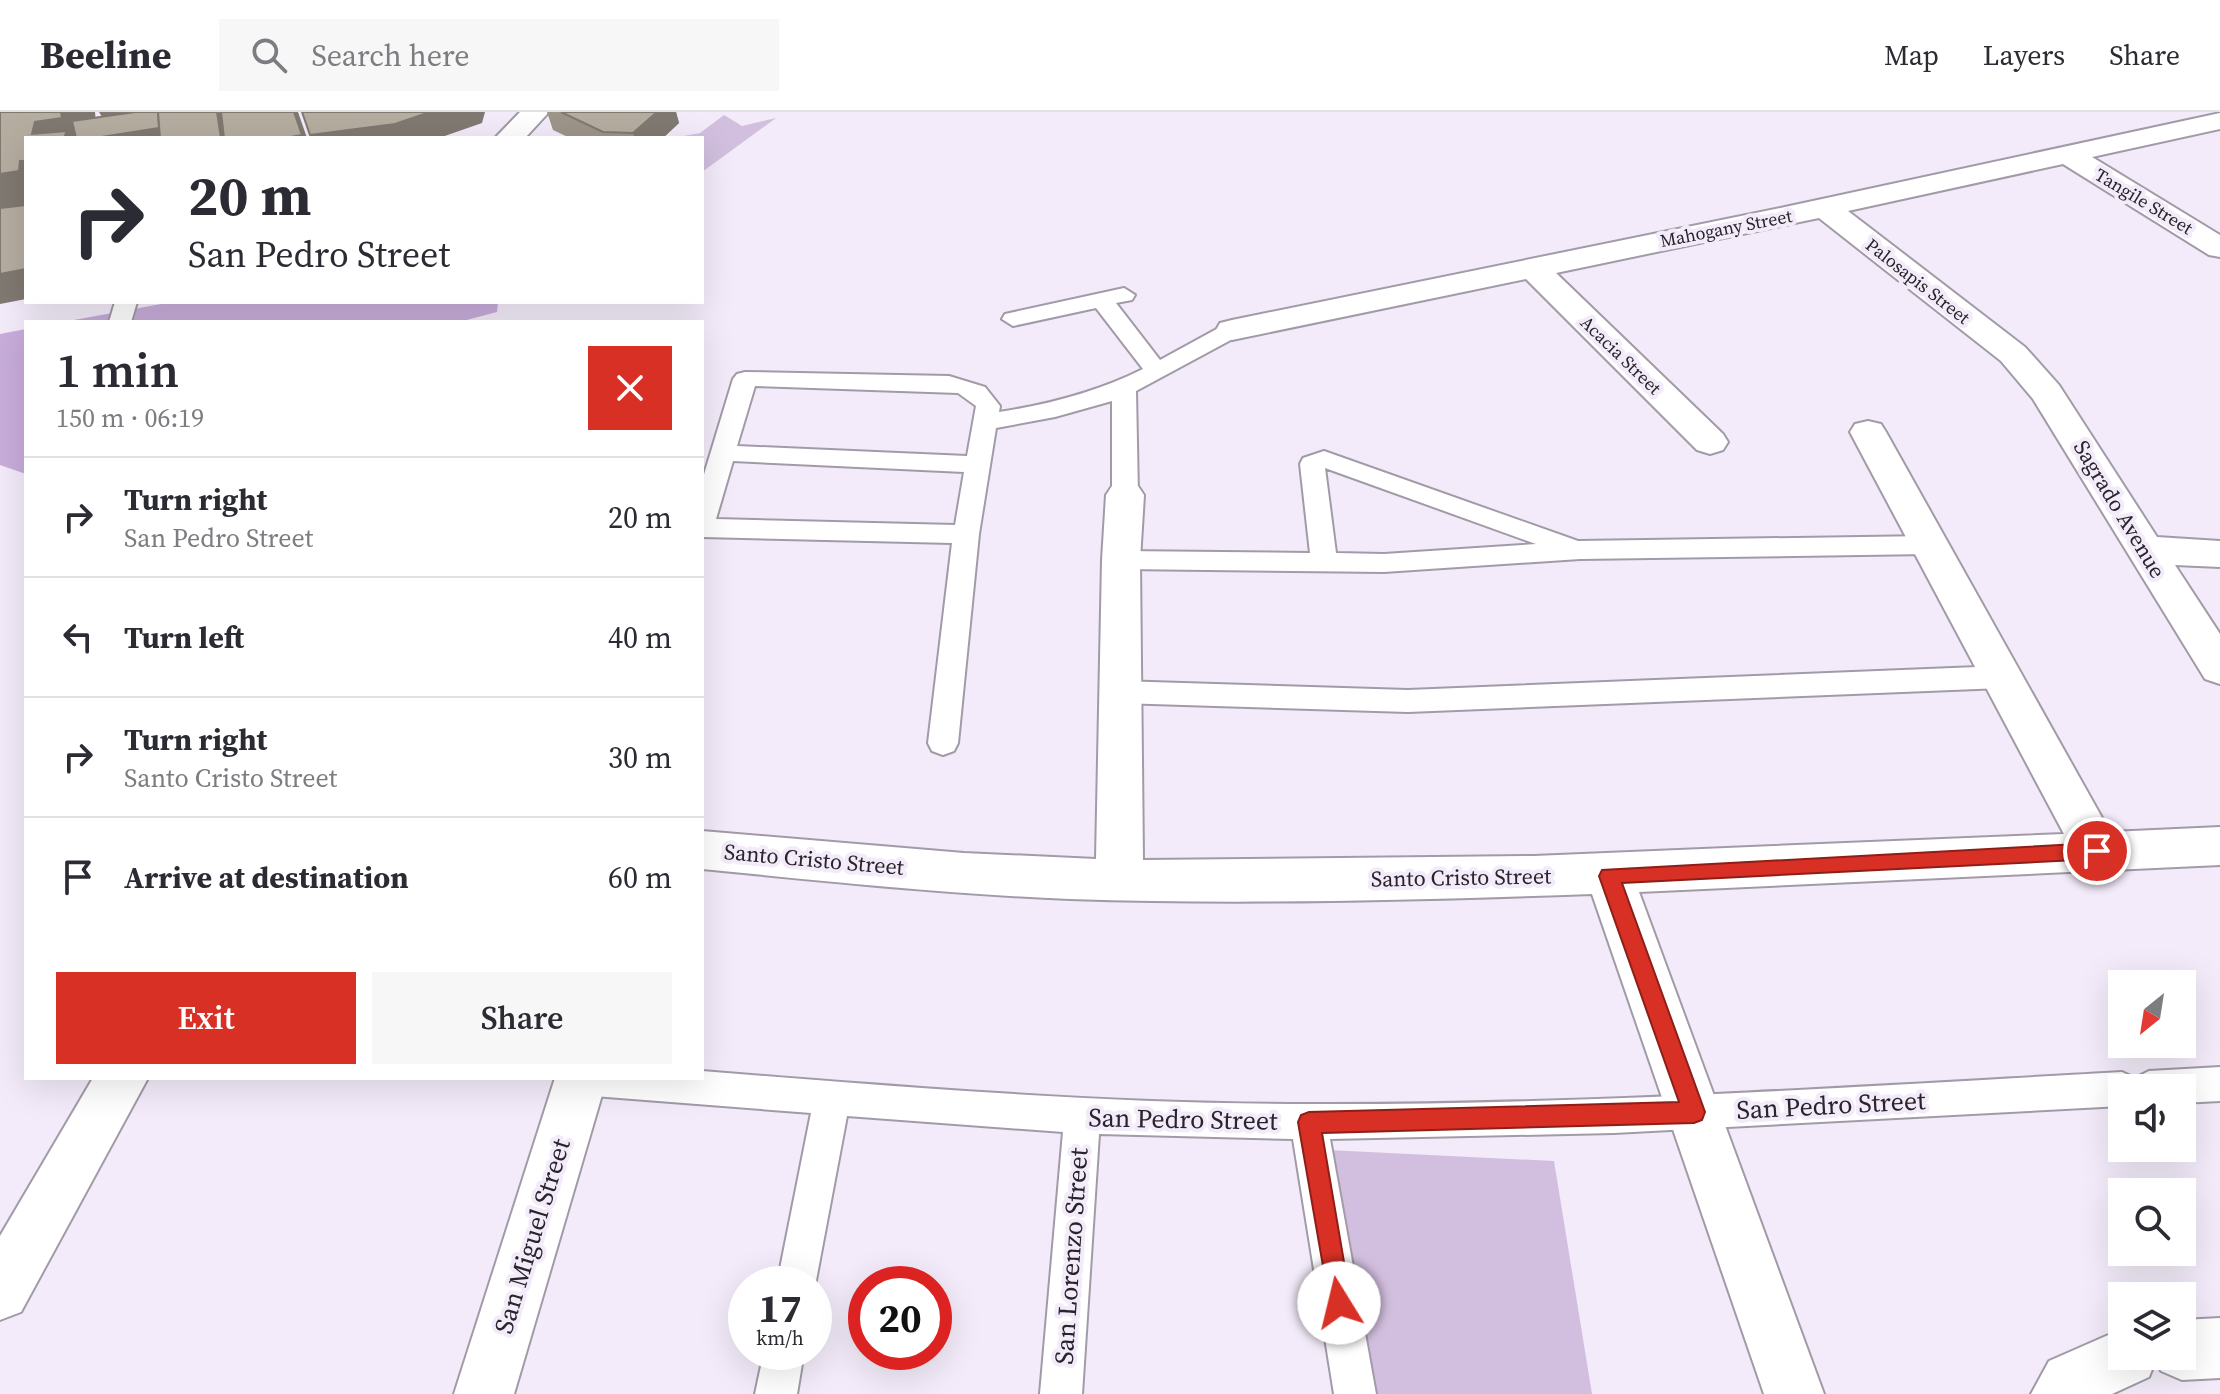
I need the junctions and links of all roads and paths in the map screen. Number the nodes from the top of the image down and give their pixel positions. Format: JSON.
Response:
{"nodes":[{"id":1,"x":535,"y":112,"type":"edge"},
{"id":2,"x":2220,"y":121,"type":"edge"},
{"id":3,"x":511,"y":136,"type":"edge"},
{"id":4,"x":2068,"y":155,"type":"junction"},
{"id":5,"x":1824,"y":207,"type":"junction"},
{"id":6,"x":2220,"y":248,"type":"edge"},
{"id":7,"x":1532,"y":267,"type":"junction"},
{"id":8,"x":1013,"y":319,"type":"dead end"},
{"id":9,"x":1232,"y":330,"type":"joint"},
{"id":10,"x":2013,"y":354,"type":"joint"},
{"id":11,"x":1156,"y":370,"type":"junction"},
{"id":12,"x":1124,"y":388,"type":"junction"},
{"id":13,"x":985,"y":422,"type":"junction"},
{"id":14,"x":1868,"y":432,"type":"dead end"},
{"id":15,"x":1710,"y":442,"type":"dead end"},
{"id":16,"x":722,"y":453,"type":"junction"},
{"id":17,"x":978,"y":465,"type":"junction"},
{"id":18,"x":1125,"y":495,"type":"joint"},
{"id":19,"x":704,"y":518,"type":"edge"},
{"id":20,"x":704,"y":525,"type":"edge"},
{"id":21,"x":966,"y":534,"type":"junction"},
{"id":22,"x":1929,"y":545,"type":"junction"},
{"id":23,"x":2143,"y":549,"type":"junction"},
{"id":24,"x":1580,"y":550,"type":"junction"},
{"id":25,"x":2220,"y":554,"type":"edge"},
{"id":26,"x":1121,"y":560,"type":"junction"},
{"id":27,"x":1324,"y":562,"type":"junction"},
{"id":28,"x":2220,"y":668,"type":"edge"},
{"id":29,"x":2002,"y":677,"type":"junction"},
{"id":30,"x":1119,"y":692,"type":"junction"},
{"id":31,"x":943,"y":743,"type":"dead end"},
{"id":32,"x":2220,"y":846,"type":"edge"},
{"id":33,"x":704,"y":850,"type":"edge"},
{"id":34,"x":2097,"y":851,"type":"junction"},
{"id":35,"x":1609,"y":876,"type":"junction"},
{"id":36,"x":1119,"y":880,"type":"junction"},
{"id":37,"x":121,"y":1080,"type":"edge"},
{"id":38,"x":580,"y":1080,"type":"edge"},
{"id":39,"x":607,"y":1080,"type":"edge"},
{"id":40,"x":2220,"y":1084,"type":"edge"},
{"id":41,"x":2196,"y":1085,"type":"edge"},
{"id":42,"x":2108,"y":1090,"type":"edge"},
{"id":43,"x":832,"y":1097,"type":"junction"},
{"id":44,"x":1694,"y":1112,"type":"junction"},
{"id":45,"x":1082,"y":1117,"type":"junction"},
{"id":46,"x":1309,"y":1122,"type":"junction"},
{"id":47,"x":800,"y":1266,"type":"edge"},
{"id":48,"x":0,"y":1291,"type":"edge"},
{"id":49,"x":2220,"y":1348,"type":"edge"},
{"id":50,"x":2196,"y":1349,"type":"edge"},
{"id":51,"x":2108,"y":1365,"type":"edge"},
{"id":52,"x":781,"y":1370,"type":"edge"},
{"id":53,"x":484,"y":1394,"type":"edge"},
{"id":54,"x":776,"y":1394,"type":"edge"},
{"id":55,"x":1061,"y":1394,"type":"edge"},
{"id":56,"x":1355,"y":1394,"type":"edge"},
{"id":57,"x":1794,"y":1394,"type":"edge"},
{"id":58,"x":2061,"y":1394,"type":"edge"}],
"edges":[{"from":1,"to":3,"type":"street"},
{"from":2,"to":4,"type":"street","name":"Mahogany Street"},
{"from":4,"to":5,"type":"street","name":"Mahogany Street"},
{"from":4,"to":6,"type":"street","name":"Tangile Street"},
{"from":5,"to":7,"type":"street","name":"Mahogany Street"},
{"from":5,"to":10,"type":"street","name":"Palosapis Street"},
{"from":7,"to":9,"type":"street","name":"Mahogany Street"},
{"from":7,"to":15,"type":"street","name":"Acacia Street"},
{"from":8,"to":11,"type":"lane"},
{"from":9,"to":11,"type":"lane"},
{"from":10,"to":23,"type":"street","name":"Sagrado Avenue"},
{"from":11,"to":12,"type":"lane"},
{"from":12,"to":13,"type":"lane"},
{"from":12,"to":18,"type":"lane"},
{"from":13,"to":16,"type":"lane"},
{"from":13,"to":17,"type":"lane"},
{"from":14,"to":22,"type":"street"},
{"from":16,"to":17,"type":"lane"},
{"from":16,"to":19,"type":"lane"},
{"from":17,"to":21,"type":"lane"},
{"from":18,"to":26,"type":"street"},
{"from":20,"to":21,"type":"lane"},
{"from":21,"to":31,"type":"lane"},
{"from":22,"to":24,"type":"lane"},
{"from":22,"to":29,"type":"street"},
{"from":23,"to":25,"type":"street"},
{"from":23,"to":28,"type":"street","name":"Sagrado Avenue"},
{"from":24,"to":27,"type":"lane"},
{"from":24,"to":27,"type":"lane"},
{"from":26,"to":27,"type":"lane"},
{"from":26,"to":30,"type":"street"},
{"from":29,"to":30,"type":"lane"},
{"from":29,"to":34,"type":"street"},
{"from":30,"to":36,"type":"street"},
{"from":32,"to":34,"type":"street","name":"Santo Cristo Street"},
{"from":33,"to":36,"type":"street","name":"Santo Cristo Street"},
{"from":34,"to":35,"type":"street","name":"Santo Cristo Street"},
{"from":35,"to":36,"type":"street","name":"Santo Cristo Street"},
{"from":35,"to":44,"type":"street"},
{"from":37,"to":48,"type":"street"},
{"from":38,"to":53,"type":"street","name":"San Miguel Street"},
{"from":39,"to":43,"type":"lane","name":"San Pedro Street"},
{"from":40,"to":41,"type":"lane"},
{"from":42,"to":44,"type":"lane","name":"San Pedro Street"},
{"from":43,"to":45,"type":"lane","name":"San Pedro Street"},
{"from":43,"to":47,"type":"lane"},
{"from":44,"to":46,"type":"lane","name":"San Pedro Street"},
{"from":44,"to":57,"type":"street"},
{"from":45,"to":46,"type":"lane","name":"San Pedro Street"},
{"from":45,"to":55,"type":"lane","name":"San Lorenzo Street"},
{"from":46,"to":56,"type":"lane"},
{"from":49,"to":50,"type":"street"},
{"from":51,"to":58,"type":"street"},
{"from":52,"to":54,"type":"lane"}]}
